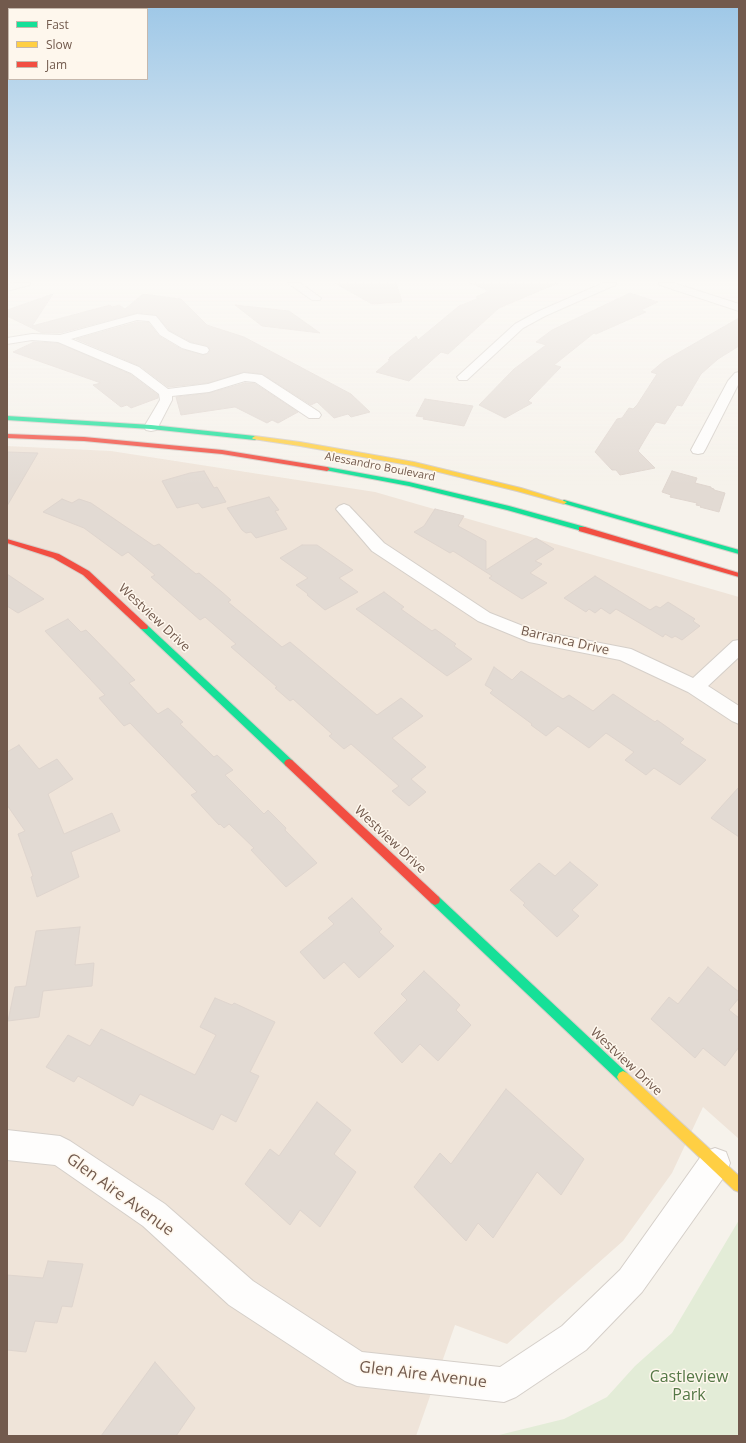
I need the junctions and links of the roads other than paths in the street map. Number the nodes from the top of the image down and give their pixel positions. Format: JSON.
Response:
{"nodes":[{"id":1,"x":89,"y":350,"type":"edge"},
{"id":2,"x":492,"y":350,"type":"edge"},
{"id":3,"x":739,"y":376,"type":"edge"},
{"id":4,"x":463,"y":377,"type":"dead end"},
{"id":5,"x":165,"y":393,"type":"junction"},
{"id":6,"x":314,"y":415,"type":"dead end"},
{"id":7,"x":7,"y":418,"type":"edge"},
{"id":8,"x":151,"y":427,"type":"junction"},
{"id":9,"x":7,"y":436,"type":"edge"},
{"id":10,"x":698,"y":450,"type":"dead end"},
{"id":11,"x":344,"y":509,"type":"dead end"},
{"id":12,"x":7,"y":541,"type":"edge"},
{"id":13,"x":739,"y":552,"type":"edge"},
{"id":14,"x":739,"y":575,"type":"edge"},
{"id":15,"x":739,"y":646,"type":"edge"},
{"id":16,"x":695,"y":687,"type":"junction"},
{"id":17,"x":739,"y":716,"type":"edge"},
{"id":18,"x":7,"y":1145,"type":"edge"},
{"id":19,"x":715,"y":1163,"type":"junction"},
{"id":20,"x":739,"y":1186,"type":"edge"}],
"edges":[{"from":1,"to":5,"type":"street"},
{"from":2,"to":4,"type":"street"},
{"from":3,"to":10,"type":"street"},
{"from":5,"to":6,"type":"street"},
{"from":5,"to":8,"type":"street"},
{"from":7,"to":8,"type":"main road","name":"Alessandro Boulevard"},
{"from":8,"to":13,"type":"main road","name":"Alessandro Boulevard"},
{"from":9,"to":14,"type":"main road","name":"Alessandro Boulevard"},
{"from":11,"to":16,"type":"street","name":"Barranca Drive"},
{"from":12,"to":19,"type":"main road","name":"Westview Drive"},
{"from":15,"to":16,"type":"street"},
{"from":16,"to":17,"type":"street","name":"Barranca Drive"},
{"from":18,"to":19,"type":"street","name":"Glen Aire Avenue"},
{"from":19,"to":20,"type":"main road","name":"Westview Drive"}]}
